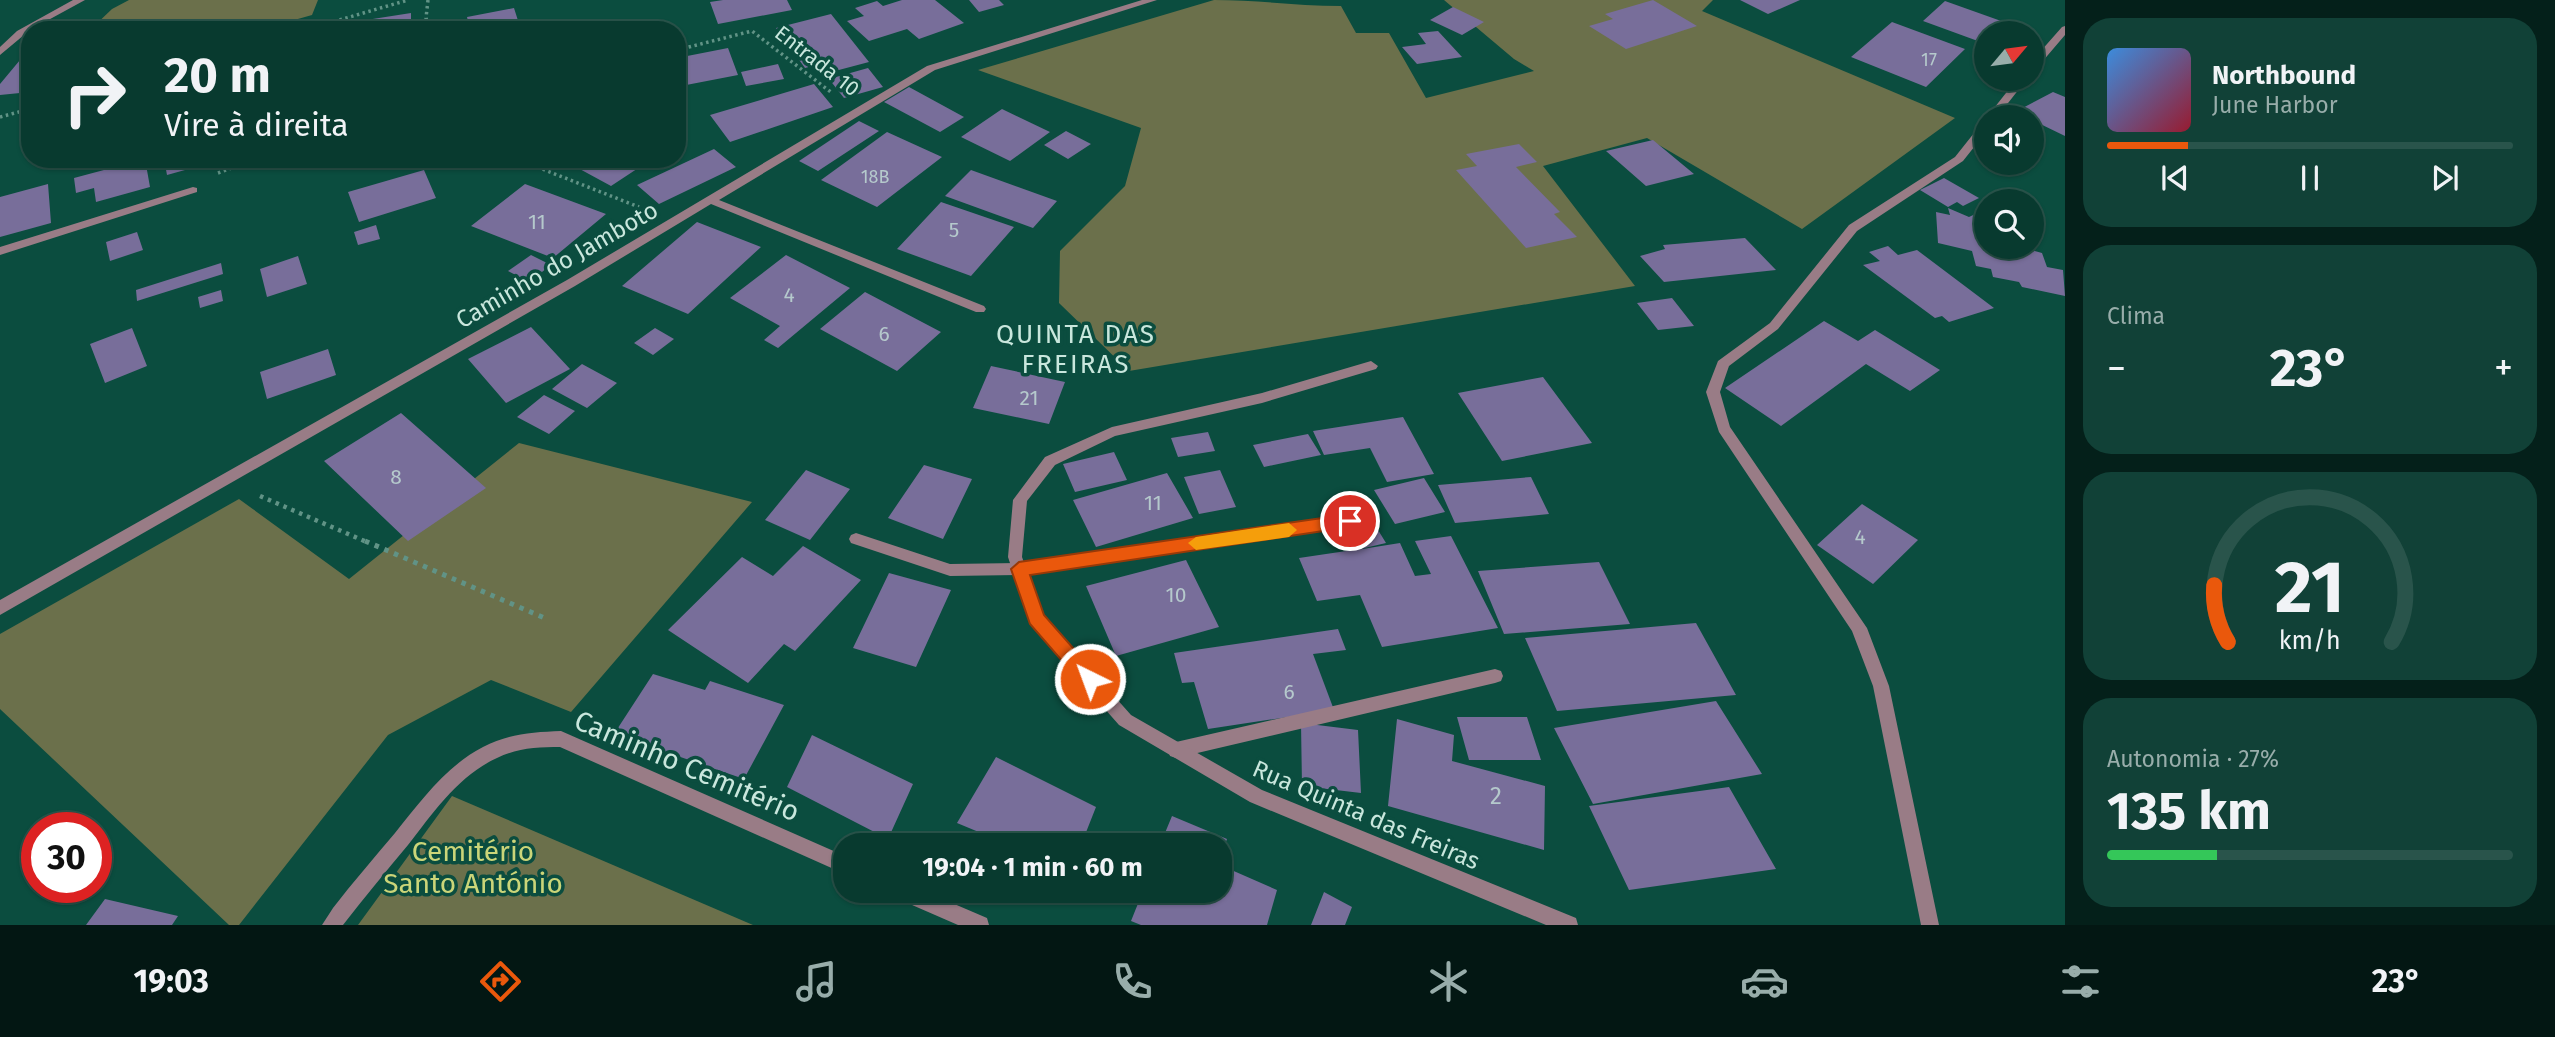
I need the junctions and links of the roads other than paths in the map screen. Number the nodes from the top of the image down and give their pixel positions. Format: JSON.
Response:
{"nodes":[{"id":1,"x":80,"y":0,"type":"edge"},
{"id":2,"x":1152,"y":0,"type":"edge"},
{"id":3,"x":42,"y":21,"type":"edge"},
{"id":4,"x":2065,"y":29,"type":"edge"},
{"id":5,"x":21,"y":32,"type":"edge"},
{"id":6,"x":0,"y":52,"type":"edge"},
{"id":7,"x":2044,"y":53,"type":"edge"},
{"id":8,"x":2013,"y":91,"type":"edge"},
{"id":9,"x":2001,"y":105,"type":"edge"},
{"id":10,"x":1974,"y":140,"type":"edge"},
{"id":11,"x":193,"y":190,"type":"dead end"},
{"id":12,"x":710,"y":201,"type":"junction"},
{"id":13,"x":0,"y":251,"type":"edge"},
{"id":14,"x":980,"y":309,"type":"dead end"},
{"id":15,"x":1371,"y":366,"type":"dead end"},
{"id":16,"x":1350,"y":521,"type":"dead end"},
{"id":17,"x":856,"y":539,"type":"dead end"},
{"id":18,"x":1019,"y":569,"type":"junction"},
{"id":19,"x":0,"y":608,"type":"edge"},
{"id":20,"x":1495,"y":676,"type":"dead end"},
{"id":21,"x":1176,"y":750,"type":"junction"},
{"id":22,"x":833,"y":860,"type":"edge"},
{"id":23,"x":930,"y":903,"type":"edge"},
{"id":24,"x":331,"y":925,"type":"edge"},
{"id":25,"x":980,"y":925,"type":"edge"},
{"id":26,"x":1569,"y":925,"type":"edge"},
{"id":27,"x":1930,"y":925,"type":"edge"}],
"edges":[{"from":1,"to":3,"type":"street"},
{"from":2,"to":12,"type":"street","name":"Caminho do Jamboto"},
{"from":4,"to":7,"type":"street"},
{"from":5,"to":6,"type":"street"},
{"from":8,"to":9,"type":"street"},
{"from":10,"to":27,"type":"street"},
{"from":11,"to":13,"type":"street"},
{"from":12,"to":14,"type":"street"},
{"from":12,"to":19,"type":"street","name":"Caminho do Jamboto"},
{"from":15,"to":18,"type":"street","name":"Rua Quinta das Freiras"},
{"from":16,"to":18,"type":"street"},
{"from":17,"to":18,"type":"street"},
{"from":18,"to":21,"type":"street","name":"Rua Quinta das Freiras"},
{"from":20,"to":21,"type":"street"},
{"from":21,"to":26,"type":"street","name":"Rua Quinta das Freiras"},
{"from":22,"to":24,"type":"street","name":"Caminho Cemitério"},
{"from":23,"to":25,"type":"street"}]}
